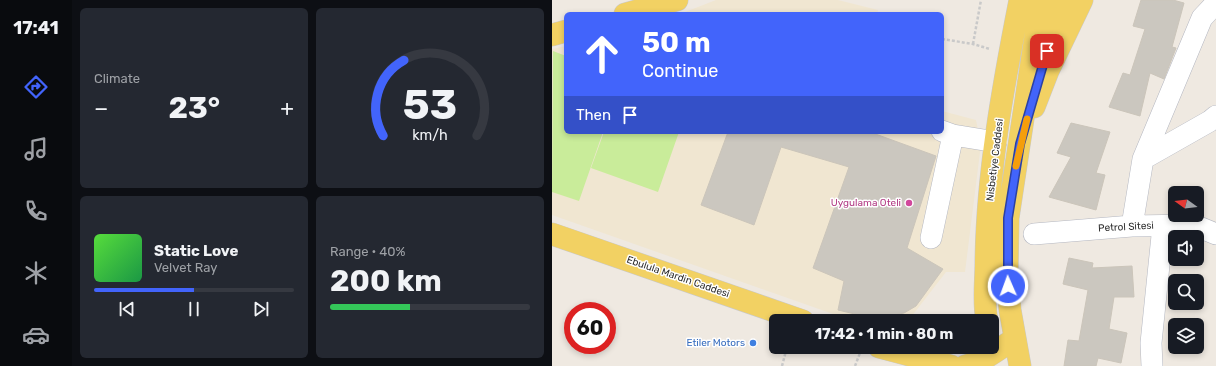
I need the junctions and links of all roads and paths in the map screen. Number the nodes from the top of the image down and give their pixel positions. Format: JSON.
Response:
{"nodes":[{"id":1,"x":677,"y":0,"type":"edge"},
{"id":2,"x":982,"y":0,"type":"edge"},
{"id":3,"x":1020,"y":0,"type":"edge"},
{"id":4,"x":1041,"y":0,"type":"edge"},
{"id":5,"x":1063,"y":0,"type":"edge"},
{"id":6,"x":1082,"y":0,"type":"edge"},
{"id":7,"x":1216,"y":3,"type":"edge"},
{"id":8,"x":632,"y":12,"type":"edge"},
{"id":9,"x":564,"y":32,"type":"edge"},
{"id":10,"x":552,"y":35,"type":"edge"},
{"id":11,"x":944,"y":39,"type":"edge"},
{"id":12,"x":973,"y":44,"type":"junction"},
{"id":13,"x":1009,"y":55,"type":"junction"},
{"id":14,"x":1216,"y":116,"type":"edge"},
{"id":15,"x":948,"y":133,"type":"edge"},
{"id":16,"x":996,"y":142,"type":"junction"},
{"id":17,"x":1020,"y":144,"type":"junction"},
{"id":18,"x":1143,"y":159,"type":"junction"},
{"id":19,"x":1132,"y":226,"type":"junction"},
{"id":20,"x":1163,"y":226,"type":"junction"},
{"id":21,"x":552,"y":234,"type":"edge"},
{"id":22,"x":1034,"y":234,"type":"dead end"},
{"id":23,"x":1216,"y":234,"type":"edge"},
{"id":24,"x":931,"y":238,"type":"dead end"},
{"id":25,"x":783,"y":314,"type":"edge"},
{"id":26,"x":987,"y":314,"type":"edge"},
{"id":27,"x":1014,"y":339,"type":"junction"},
{"id":28,"x":785,"y":354,"type":"edge"},
{"id":29,"x":859,"y":354,"type":"edge"},
{"id":30,"x":893,"y":354,"type":"edge"},
{"id":31,"x":903,"y":354,"type":"edge"},
{"id":32,"x":994,"y":355,"type":"edge"},
{"id":33,"x":782,"y":366,"type":"edge"},
{"id":34,"x":855,"y":366,"type":"edge"},
{"id":35,"x":916,"y":366,"type":"edge"},
{"id":36,"x":951,"y":366,"type":"edge"},
{"id":37,"x":965,"y":366,"type":"edge"},
{"id":38,"x":1020,"y":366,"type":"edge"},
{"id":39,"x":1152,"y":366,"type":"edge"}],
"edges":[{"from":1,"to":8,"type":"main road"},
{"from":2,"to":12,"type":"path"},
{"from":3,"to":13,"type":"main road","name":"Nisbetiye Caddesi"},
{"from":4,"to":17,"type":"main road","name":"Nisbetiye Caddesi"},
{"from":5,"to":17,"type":"main road"},
{"from":6,"to":17,"type":"main road"},
{"from":7,"to":18,"type":"street"},
{"from":9,"to":10,"type":"main road"},
{"from":11,"to":12,"type":"path"},
{"from":12,"to":13,"type":"path"},
{"from":13,"to":16,"type":"main road","name":"Nisbetiye Caddesi"},
{"from":14,"to":18,"type":"street"},
{"from":15,"to":16,"type":"street"},
{"from":15,"to":24,"type":"street"},
{"from":16,"to":26,"type":"main road","name":"Nisbetiye Caddesi"},
{"from":17,"to":27,"type":"main road","name":"Nisbetiye Caddesi"},
{"from":18,"to":19,"type":"street"},
{"from":19,"to":20,"type":"street","name":"Petrol Sitesi"},
{"from":19,"to":22,"type":"street","name":"Petrol Sitesi"},
{"from":20,"to":23,"type":"street","name":"Petrol Sitesi"},
{"from":20,"to":39,"type":"street"},
{"from":21,"to":25,"type":"main road","name":"Ebulula Mardin Caddesi"},
{"from":27,"to":32,"type":"main road"},
{"from":27,"to":38,"type":"main road","name":"Nisbetiye Caddesi"},
{"from":28,"to":33,"type":"path"},
{"from":29,"to":34,"type":"path"},
{"from":30,"to":35,"type":"main road"},
{"from":31,"to":36,"type":"main road"},
{"from":32,"to":37,"type":"main road"}]}
